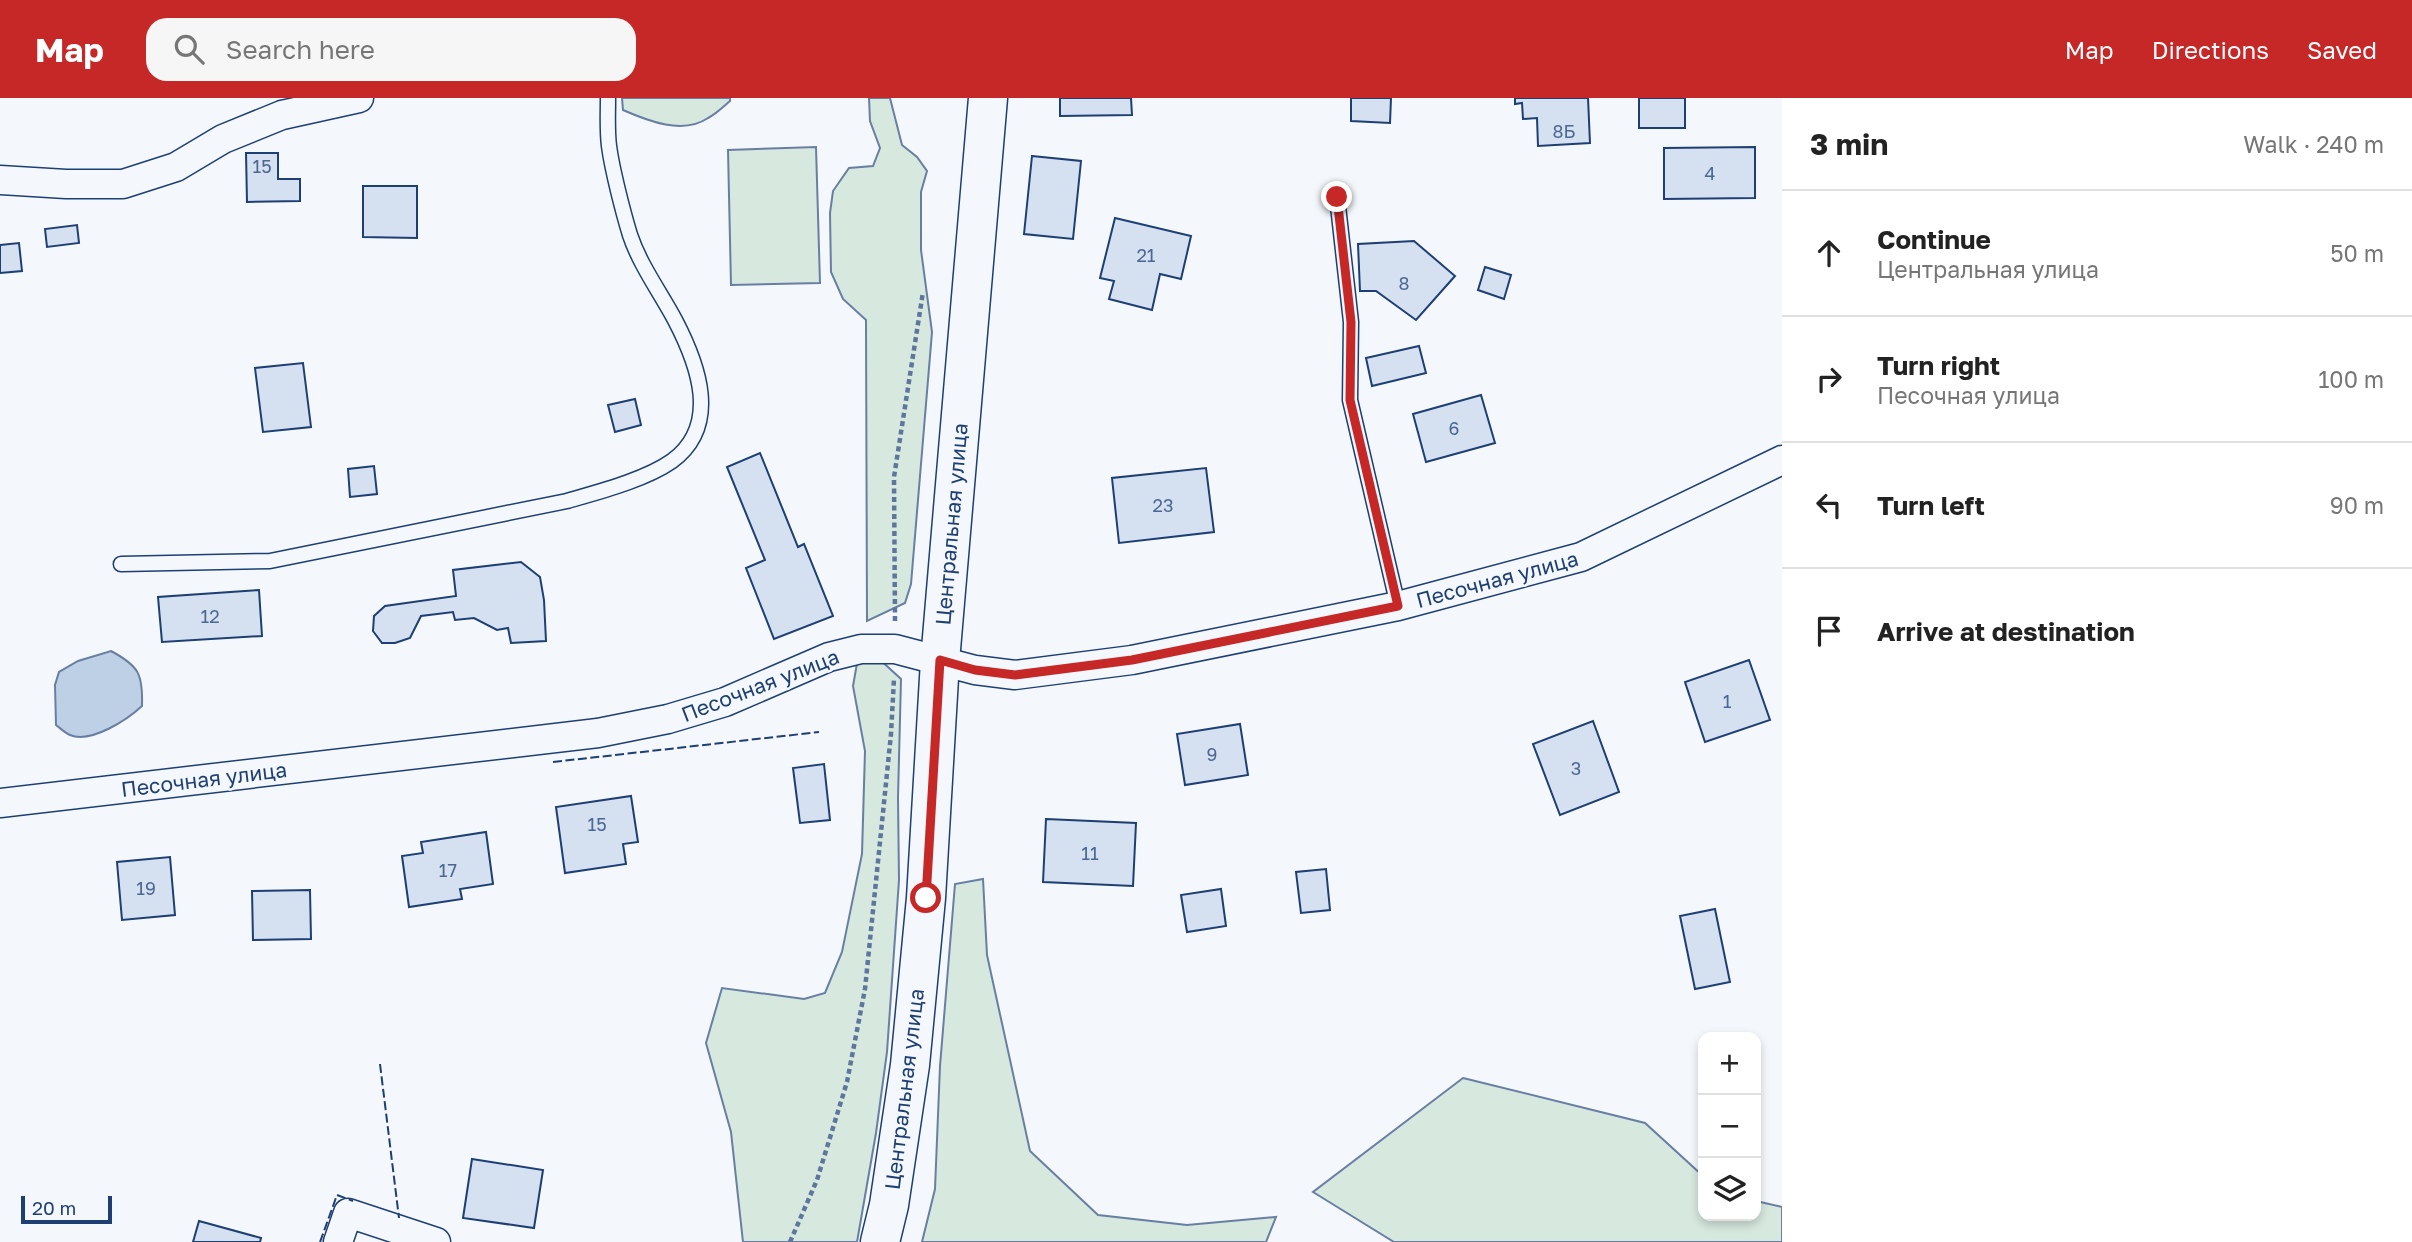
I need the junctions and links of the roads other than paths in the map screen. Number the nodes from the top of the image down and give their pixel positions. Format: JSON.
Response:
{"nodes":[{"id":1,"x":359,"y":98,"type":"edge"},
{"id":2,"x":607,"y":98,"type":"edge"},
{"id":3,"x":988,"y":98,"type":"edge"},
{"id":4,"x":0,"y":180,"type":"edge"},
{"id":5,"x":1337,"y":197,"type":"dead end"},
{"id":6,"x":1782,"y":460,"type":"edge"},
{"id":7,"x":121,"y":564,"type":"dead end"},
{"id":8,"x":1398,"y":606,"type":"junction"},
{"id":9,"x":940,"y":660,"type":"junction"},
{"id":10,"x":0,"y":803,"type":"edge"},
{"id":11,"x":338,"y":1242,"type":"edge"},
{"id":12,"x":436,"y":1242,"type":"edge"},
{"id":13,"x":880,"y":1242,"type":"edge"}],
"edges":[{"from":1,"to":4,"type":"street"},
{"from":2,"to":7,"type":"lane"},
{"from":3,"to":9,"type":"street","name":"Центральная улица"},
{"from":5,"to":8,"type":"lane"},
{"from":6,"to":8,"type":"street","name":"Песочная улица"},
{"from":8,"to":9,"type":"street","name":"Песочная улица"},
{"from":9,"to":10,"type":"street","name":"Песочная улица"},
{"from":9,"to":13,"type":"street","name":"Центральная улица"},
{"from":11,"to":12,"type":"street"}]}
